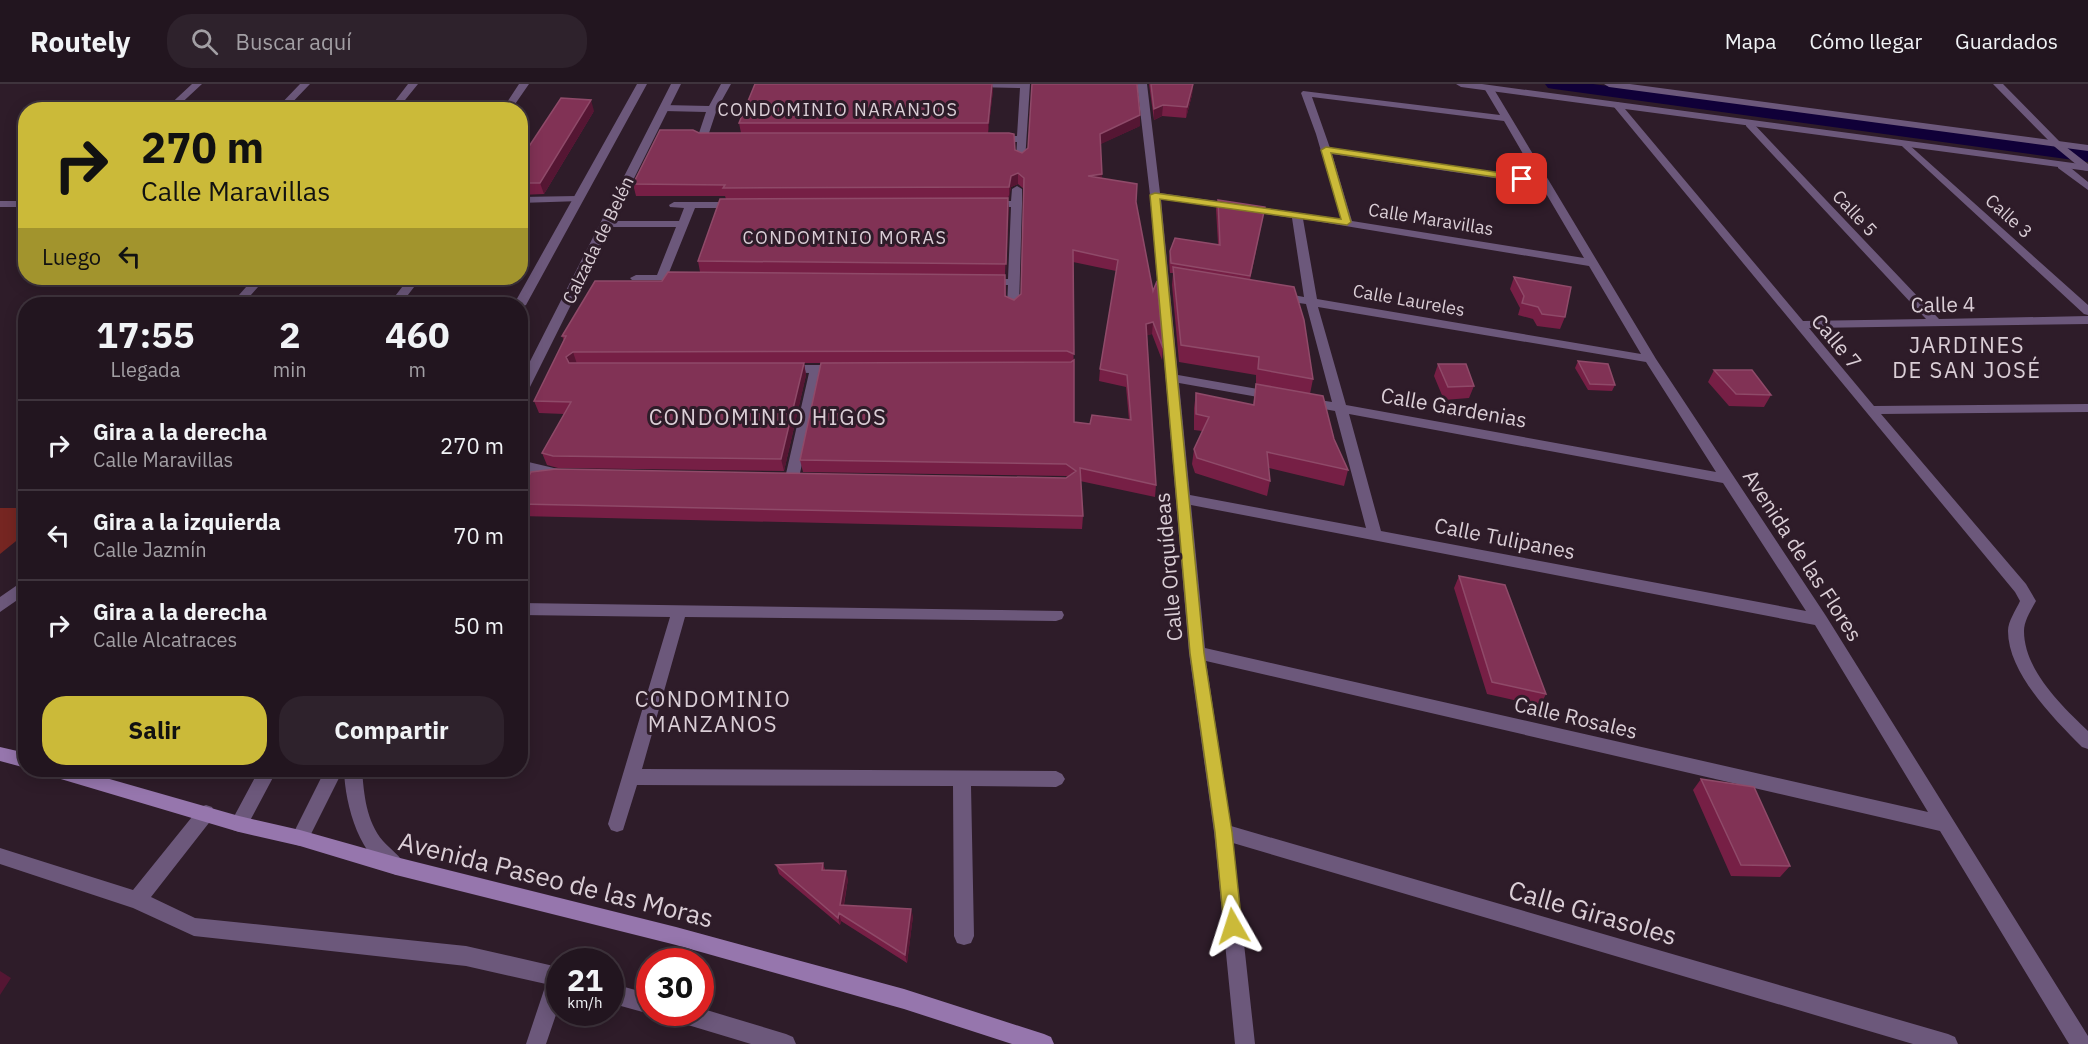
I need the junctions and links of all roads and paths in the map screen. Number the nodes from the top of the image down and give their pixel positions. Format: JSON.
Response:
{"nodes":[{"id":1,"x":197,"y":84,"type":"edge"},
{"id":2,"x":305,"y":84,"type":"edge"},
{"id":3,"x":413,"y":84,"type":"edge"},
{"id":4,"x":524,"y":84,"type":"edge"},
{"id":5,"x":642,"y":84,"type":"edge"},
{"id":6,"x":676,"y":84,"type":"edge"},
{"id":7,"x":726,"y":84,"type":"edge"},
{"id":8,"x":966,"y":84,"type":"edge"},
{"id":9,"x":1024,"y":84,"type":"edge"},
{"id":10,"x":1142,"y":84,"type":"edge"},
{"id":11,"x":1461,"y":84,"type":"edge"},
{"id":12,"x":1609,"y":84,"type":"edge"},
{"id":13,"x":1998,"y":84,"type":"edge"},
{"id":14,"x":1489,"y":88,"type":"junction"},
{"id":15,"x":177,"y":102,"type":"edge"},
{"id":16,"x":287,"y":102,"type":"edge"},
{"id":17,"x":398,"y":102,"type":"edge"},
{"id":18,"x":512,"y":102,"type":"edge"},
{"id":19,"x":1617,"y":105,"type":"junction"},
{"id":20,"x":664,"y":108,"type":"junction"},
{"id":21,"x":712,"y":109,"type":"junction"},
{"id":22,"x":1506,"y":118,"type":"junction"},
{"id":23,"x":1749,"y":124,"type":"junction"},
{"id":24,"x":726,"y":139,"type":"edge"},
{"id":25,"x":986,"y":139,"type":"edge"},
{"id":26,"x":1022,"y":139,"type":"junction"},
{"id":27,"x":1907,"y":146,"type":"junction"},
{"id":28,"x":2059,"y":146,"type":"junction"},
{"id":29,"x":2088,"y":148,"type":"edge"},
{"id":30,"x":1326,"y":150,"type":"junction"},
{"id":31,"x":1021,"y":159,"type":"edge"},
{"id":32,"x":2062,"y":166,"type":"junction"},
{"id":33,"x":2086,"y":167,"type":"edge"},
{"id":34,"x":1544,"y":182,"type":"junction"},
{"id":35,"x":2088,"y":187,"type":"edge"},
{"id":36,"x":1017,"y":189,"type":"edge"},
{"id":37,"x":1155,"y":195,"type":"junction"},
{"id":38,"x":577,"y":199,"type":"junction"},
{"id":39,"x":528,"y":200,"type":"edge"},
{"id":40,"x":0,"y":204,"type":"edge"},
{"id":41,"x":18,"y":204,"type":"edge"},
{"id":42,"x":982,"y":204,"type":"edge"},
{"id":43,"x":1017,"y":204,"type":"junction"},
{"id":44,"x":674,"y":205,"type":"dead end"},
{"id":45,"x":691,"y":205,"type":"junction"},
{"id":46,"x":749,"y":205,"type":"edge"},
{"id":47,"x":1297,"y":214,"type":"junction"},
{"id":48,"x":1347,"y":222,"type":"junction"},
{"id":49,"x":606,"y":224,"type":"junction"},
{"id":50,"x":683,"y":224,"type":"junction"},
{"id":51,"x":1594,"y":263,"type":"junction"},
{"id":52,"x":636,"y":278,"type":"edge"},
{"id":53,"x":661,"y":278,"type":"junction"},
{"id":54,"x":696,"y":278,"type":"edge"},
{"id":55,"x":979,"y":282,"type":"edge"},
{"id":56,"x":1014,"y":282,"type":"junction"},
{"id":57,"x":254,"y":285,"type":"edge"},
{"id":58,"x":410,"y":285,"type":"edge"},
{"id":59,"x":1265,"y":294,"type":"edge"},
{"id":60,"x":243,"y":297,"type":"edge"},
{"id":61,"x":400,"y":297,"type":"edge"},
{"id":62,"x":524,"y":297,"type":"edge"},
{"id":63,"x":1311,"y":301,"type":"junction"},
{"id":64,"x":1013,"y":306,"type":"edge"},
{"id":65,"x":2088,"y":311,"type":"edge"},
{"id":66,"x":2088,"y":320,"type":"edge"},
{"id":67,"x":1936,"y":323,"type":"junction"},
{"id":68,"x":1799,"y":325,"type":"junction"},
{"id":69,"x":1650,"y":359,"type":"junction"},
{"id":70,"x":769,"y":369,"type":"edge"},
{"id":71,"x":816,"y":369,"type":"junction"},
{"id":72,"x":852,"y":369,"type":"edge"},
{"id":73,"x":1171,"y":378,"type":"junction"},
{"id":74,"x":528,"y":379,"type":"edge"},
{"id":75,"x":1340,"y":408,"type":"junction"},
{"id":76,"x":2088,"y":408,"type":"edge"},
{"id":77,"x":1869,"y":410,"type":"junction"},
{"id":78,"x":528,"y":467,"type":"edge"},
{"id":79,"x":528,"y":478,"type":"edge"},
{"id":80,"x":793,"y":478,"type":"edge"},
{"id":81,"x":1730,"y":479,"type":"junction"},
{"id":82,"x":1182,"y":498,"type":"junction"},
{"id":83,"x":1375,"y":534,"type":"junction"},
{"id":84,"x":18,"y":591,"type":"edge"},
{"id":85,"x":0,"y":606,"type":"edge"},
{"id":86,"x":528,"y":609,"type":"edge"},
{"id":87,"x":679,"y":611,"type":"junction"},
{"id":88,"x":1056,"y":615,"type":"dead end"},
{"id":89,"x":1820,"y":620,"type":"junction"},
{"id":90,"x":1197,"y":653,"type":"junction"},
{"id":91,"x":2088,"y":742,"type":"edge"},
{"id":92,"x":0,"y":754,"type":"edge"},
{"id":93,"x":18,"y":755,"type":"edge"},
{"id":94,"x":18,"y":759,"type":"edge"},
{"id":95,"x":79,"y":777,"type":"edge"},
{"id":96,"x":264,"y":777,"type":"edge"},
{"id":97,"x":330,"y":777,"type":"edge"},
{"id":98,"x":353,"y":777,"type":"edge"},
{"id":99,"x":630,"y":777,"type":"junction"},
{"id":100,"x":1056,"y":779,"type":"dead end"},
{"id":101,"x":962,"y":780,"type":"junction"},
{"id":102,"x":206,"y":813,"type":"junction"},
{"id":103,"x":238,"y":824,"type":"junction"},
{"id":104,"x":617,"y":824,"type":"dead end"},
{"id":105,"x":1946,"y":824,"type":"junction"},
{"id":106,"x":1223,"y":832,"type":"junction"},
{"id":107,"x":300,"y":838,"type":"junction"},
{"id":108,"x":0,"y":856,"type":"edge"},
{"id":109,"x":396,"y":866,"type":"junction"},
{"id":110,"x":137,"y":900,"type":"junction"},
{"id":111,"x":964,"y":936,"type":"dead end"},
{"id":112,"x":546,"y":975,"type":"edge"},
{"id":113,"x":546,"y":1015,"type":"edge"},
{"id":114,"x":714,"y":1023,"type":"edge"},
{"id":115,"x":536,"y":1044,"type":"edge"},
{"id":116,"x":786,"y":1044,"type":"edge"},
{"id":117,"x":1044,"y":1044,"type":"edge"},
{"id":118,"x":1245,"y":1044,"type":"edge"},
{"id":119,"x":1948,"y":1044,"type":"edge"},
{"id":120,"x":2081,"y":1044,"type":"edge"}],
"edges":[{"from":1,"to":15,"type":"street"},
{"from":2,"to":16,"type":"street"},
{"from":3,"to":17,"type":"street"},
{"from":4,"to":18,"type":"street"},
{"from":5,"to":38,"type":"street","name":"Calzada de Belén"},
{"from":6,"to":20,"type":"street","name":"Calzada de Belén"},
{"from":7,"to":21,"type":"street"},
{"from":8,"to":9,"type":"street"},
{"from":9,"to":26,"type":"street"},
{"from":10,"to":37,"type":"street","name":"Calle Orquídeas"},
{"from":11,"to":14,"type":"street"},
{"from":12,"to":28,"type":"street"},
{"from":13,"to":28,"type":"street"},
{"from":14,"to":19,"type":"street"},
{"from":14,"to":22,"type":"street","name":"Avenida de las Flores"},
{"from":19,"to":23,"type":"street"},
{"from":19,"to":68,"type":"street","name":"Calle 7"},
{"from":20,"to":21,"type":"street"},
{"from":20,"to":49,"type":"street","name":"Calzada de Belén"},
{"from":21,"to":24,"type":"street"},
{"from":22,"to":30,"type":"street"},
{"from":22,"to":34,"type":"street","name":"Avenida de las Flores"},
{"from":23,"to":27,"type":"street"},
{"from":23,"to":67,"type":"street","name":"Calle 5"},
{"from":25,"to":26,"type":"street"},
{"from":26,"to":31,"type":"street"},
{"from":27,"to":32,"type":"street"},
{"from":27,"to":65,"type":"street","name":"Calle 3"},
{"from":28,"to":29,"type":"street"},
{"from":28,"to":33,"type":"street"},
{"from":30,"to":34,"type":"street"},
{"from":30,"to":48,"type":"street"},
{"from":32,"to":33,"type":"street"},
{"from":32,"to":35,"type":"street"},
{"from":34,"to":51,"type":"street","name":"Avenida de las Flores"},
{"from":36,"to":43,"type":"street"},
{"from":37,"to":47,"type":"street","name":"Calle Maravillas"},
{"from":37,"to":73,"type":"street","name":"Calle Orquídeas"},
{"from":38,"to":39,"type":"street"},
{"from":38,"to":62,"type":"street","name":"Calzada de Belén"},
{"from":40,"to":41,"type":"street"},
{"from":42,"to":43,"type":"street"},
{"from":43,"to":56,"type":"street"},
{"from":44,"to":45,"type":"street"},
{"from":45,"to":46,"type":"street"},
{"from":45,"to":50,"type":"street"},
{"from":47,"to":48,"type":"street","name":"Calle Maravillas"},
{"from":47,"to":63,"type":"street"},
{"from":48,"to":51,"type":"street","name":"Calle Maravillas"},
{"from":49,"to":50,"type":"street"},
{"from":49,"to":74,"type":"street","name":"Calzada de Belén"},
{"from":50,"to":53,"type":"street"},
{"from":51,"to":69,"type":"street","name":"Avenida de las Flores"},
{"from":52,"to":53,"type":"street"},
{"from":53,"to":54,"type":"street"},
{"from":55,"to":56,"type":"street"},
{"from":56,"to":64,"type":"street"},
{"from":57,"to":60,"type":"street"},
{"from":58,"to":61,"type":"street"},
{"from":59,"to":63,"type":"street","name":"Calle Laureles"},
{"from":63,"to":69,"type":"street","name":"Calle Laureles"},
{"from":63,"to":75,"type":"street"},
{"from":66,"to":67,"type":"street","name":"Calle 4"},
{"from":67,"to":68,"type":"street","name":"Calle 4"},
{"from":68,"to":77,"type":"street","name":"Calle 7"},
{"from":69,"to":81,"type":"street","name":"Avenida de las Flores"},
{"from":70,"to":71,"type":"street"},
{"from":71,"to":72,"type":"street"},
{"from":71,"to":80,"type":"street"},
{"from":73,"to":75,"type":"street","name":"Calle Gardenias"},
{"from":73,"to":82,"type":"street","name":"Calle Orquídeas"},
{"from":75,"to":81,"type":"street","name":"Calle Gardenias"},
{"from":75,"to":83,"type":"street"},
{"from":76,"to":77,"type":"street"},
{"from":77,"to":91,"type":"street","name":"Calle 7"},
{"from":78,"to":79,"type":"street"},
{"from":81,"to":89,"type":"street","name":"Avenida de las Flores"},
{"from":82,"to":83,"type":"street","name":"Calle Tulipanes"},
{"from":82,"to":90,"type":"street","name":"Calle Orquídeas"},
{"from":83,"to":89,"type":"street","name":"Calle Tulipanes"},
{"from":84,"to":85,"type":"street"},
{"from":86,"to":87,"type":"street"},
{"from":87,"to":88,"type":"street"},
{"from":87,"to":99,"type":"street"},
{"from":89,"to":105,"type":"street","name":"Avenida de las Flores"},
{"from":90,"to":105,"type":"street","name":"Calle Rosales"},
{"from":90,"to":106,"type":"street","name":"Calle Orquídeas"},
{"from":92,"to":93,"type":"street"},
{"from":92,"to":94,"type":"main road"},
{"from":95,"to":102,"type":"main road","name":"Avenida Paseo de las Moras"},
{"from":96,"to":103,"type":"street"},
{"from":97,"to":107,"type":"street"},
{"from":98,"to":109,"type":"street"},
{"from":99,"to":101,"type":"street"},
{"from":99,"to":104,"type":"street"},
{"from":100,"to":101,"type":"street"},
{"from":101,"to":111,"type":"street"},
{"from":102,"to":103,"type":"main road","name":"Avenida Paseo de las Moras"},
{"from":102,"to":110,"type":"street"},
{"from":103,"to":107,"type":"main road","name":"Avenida Paseo de las Moras"},
{"from":105,"to":120,"type":"street","name":"Avenida de las Flores"},
{"from":106,"to":118,"type":"street","name":"Calle Orquídeas"},
{"from":106,"to":119,"type":"street","name":"Calle Girasoles"},
{"from":107,"to":109,"type":"main road","name":"Avenida Paseo de las Moras"},
{"from":108,"to":110,"type":"street"},
{"from":109,"to":117,"type":"main road","name":"Avenida Paseo de las Moras"},
{"from":110,"to":112,"type":"street"},
{"from":113,"to":115,"type":"street"},
{"from":114,"to":116,"type":"street"}]}
